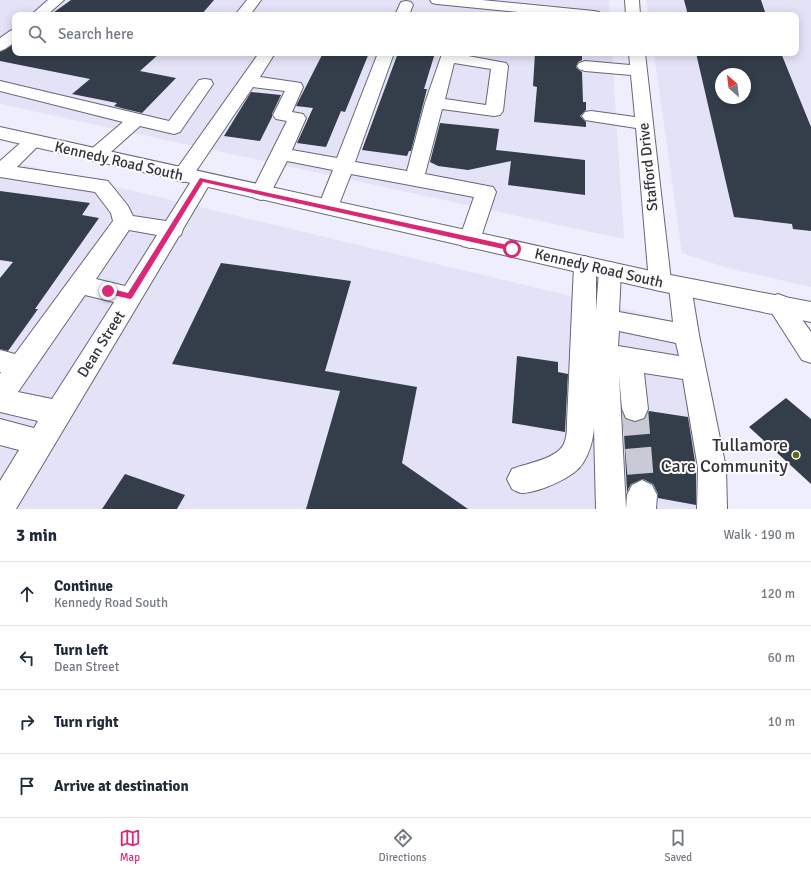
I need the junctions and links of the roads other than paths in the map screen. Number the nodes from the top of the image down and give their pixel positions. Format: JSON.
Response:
{"nodes":[{"id":1,"x":57,"y":0,"type":"edge"},
{"id":2,"x":254,"y":0,"type":"edge"},
{"id":3,"x":437,"y":0,"type":"edge"},
{"id":4,"x":632,"y":0,"type":"edge"},
{"id":5,"x":521,"y":4,"type":"edge"},
{"id":6,"x":585,"y":10,"type":"edge"},
{"id":7,"x":42,"y":12,"type":"edge"},
{"id":8,"x":244,"y":12,"type":"edge"},
{"id":9,"x":633,"y":12,"type":"edge"},
{"id":10,"x":12,"y":36,"type":"edge"},
{"id":11,"x":0,"y":46,"type":"edge"},
{"id":12,"x":265,"y":56,"type":"edge"},
{"id":13,"x":385,"y":56,"type":"edge"},
{"id":14,"x":637,"y":58,"type":"edge"},
{"id":15,"x":584,"y":66,"type":"dead end"},
{"id":16,"x":249,"y":81,"type":"junction"},
{"id":17,"x":205,"y":84,"type":"dead end"},
{"id":18,"x":0,"y":86,"type":"edge"},
{"id":19,"x":434,"y":103,"type":"dead end"},
{"id":20,"x":591,"y":116,"type":"dead end"},
{"id":21,"x":136,"y":120,"type":"junction"},
{"id":22,"x":643,"y":124,"type":"junction"},
{"id":23,"x":0,"y":133,"type":"edge"},
{"id":24,"x":34,"y":141,"type":"junction"},
{"id":25,"x":280,"y":154,"type":"junction"},
{"id":26,"x":96,"y":155,"type":"junction"},
{"id":27,"x":344,"y":166,"type":"junction"},
{"id":28,"x":0,"y":171,"type":"edge"},
{"id":29,"x":193,"y":178,"type":"junction"},
{"id":30,"x":414,"y":179,"type":"junction"},
{"id":31,"x":261,"y":193,"type":"junction"},
{"id":32,"x":328,"y":207,"type":"junction"},
{"id":33,"x":124,"y":222,"type":"junction"},
{"id":34,"x":172,"y":230,"type":"junction"},
{"id":35,"x":470,"y":240,"type":"junction"},
{"id":36,"x":585,"y":265,"type":"junction"},
{"id":37,"x":610,"y":271,"type":"junction"},
{"id":38,"x":670,"y":284,"type":"junction"},
{"id":39,"x":80,"y":285,"type":"junction"},
{"id":40,"x":130,"y":296,"type":"junction"},
{"id":41,"x":778,"y":304,"type":"junction"},
{"id":42,"x":811,"y":312,"type":"edge"},
{"id":43,"x":606,"y":319,"type":"junction"},
{"id":44,"x":687,"y":335,"type":"junction"},
{"id":45,"x":811,"y":352,"type":"edge"},
{"id":46,"x":618,"y":357,"type":"junction"},
{"id":47,"x":11,"y":364,"type":"edge"},
{"id":48,"x":694,"y":370,"type":"junction"},
{"id":49,"x":0,"y":395,"type":"edge"},
{"id":50,"x":0,"y":400,"type":"edge"},
{"id":51,"x":635,"y":409,"type":"tunnel mouth"},
{"id":52,"x":58,"y":413,"type":"junction"},
{"id":53,"x":0,"y":432,"type":"edge"},
{"id":54,"x":40,"y":443,"type":"junction"},
{"id":55,"x":522,"y":479,"type":"dead end"},
{"id":56,"x":0,"y":508,"type":"edge"},
{"id":57,"x":611,"y":509,"type":"edge"},
{"id":58,"x":712,"y":509,"type":"edge"}],
"edges":[{"from":1,"to":7,"type":"main road"},
{"from":2,"to":8,"type":"main road"},
{"from":3,"to":5,"type":"main road"},
{"from":4,"to":9,"type":"main road"},
{"from":5,"to":6,"type":"main road"},
{"from":10,"to":11,"type":"main road"},
{"from":12,"to":16,"type":"main road","name":"Dean Street"},
{"from":13,"to":27,"type":"main road"},
{"from":14,"to":15,"type":"main road"},
{"from":14,"to":22,"type":"main road","name":"Stafford Drive"},
{"from":16,"to":25,"type":"main road"},
{"from":16,"to":29,"type":"main road","name":"Dean Street"},
{"from":17,"to":21,"type":"main road"},
{"from":18,"to":21,"type":"main road"},
{"from":19,"to":30,"type":"main road"},
{"from":20,"to":22,"type":"main road"},
{"from":21,"to":26,"type":"main road"},
{"from":22,"to":38,"type":"main road","name":"Stafford Drive"},
{"from":23,"to":24,"type":"main road","name":"Kennedy Road South"},
{"from":24,"to":26,"type":"main road","name":"Kennedy Road South"},
{"from":24,"to":28,"type":"main road"},
{"from":25,"to":27,"type":"main road"},
{"from":25,"to":31,"type":"main road"},
{"from":26,"to":29,"type":"main road","name":"Kennedy Road South"},
{"from":27,"to":30,"type":"main road"},
{"from":27,"to":32,"type":"main road"},
{"from":28,"to":33,"type":"main road"},
{"from":29,"to":31,"type":"main road","name":"Kennedy Road South"},
{"from":29,"to":34,"type":"main road","name":"Dean Street"},
{"from":30,"to":35,"type":"main road"},
{"from":31,"to":32,"type":"main road","name":"Kennedy Road South"},
{"from":32,"to":35,"type":"main road","name":"Kennedy Road South"},
{"from":33,"to":34,"type":"main road"},
{"from":33,"to":39,"type":"main road"},
{"from":34,"to":40,"type":"main road","name":"Dean Street"},
{"from":35,"to":36,"type":"main road","name":"Kennedy Road South"},
{"from":36,"to":37,"type":"main road","name":"Kennedy Road South"},
{"from":36,"to":55,"type":"main road"},
{"from":37,"to":38,"type":"main road","name":"Kennedy Road South"},
{"from":37,"to":43,"type":"main road"},
{"from":38,"to":41,"type":"main road","name":"Kennedy Road South"},
{"from":38,"to":44,"type":"main road","name":"Stafford Drive"},
{"from":39,"to":40,"type":"main road"},
{"from":39,"to":47,"type":"main road"},
{"from":40,"to":52,"type":"main road","name":"Dean Street"},
{"from":41,"to":42,"type":"main road","name":"Kennedy Road South"},
{"from":41,"to":45,"type":"main road"},
{"from":43,"to":44,"type":"main road"},
{"from":43,"to":46,"type":"main road"},
{"from":44,"to":48,"type":"main road","name":"Stafford Drive"},
{"from":46,"to":48,"type":"main road"},
{"from":46,"to":51,"type":"main road"},
{"from":46,"to":57,"type":"main road"},
{"from":47,"to":49,"type":"main road"},
{"from":48,"to":58,"type":"main road","name":"Stafford Drive"},
{"from":50,"to":52,"type":"main road"},
{"from":52,"to":54,"type":"main road","name":"Dean Street"},
{"from":53,"to":54,"type":"main road"},
{"from":54,"to":56,"type":"main road","name":"Dean Street"}]}
